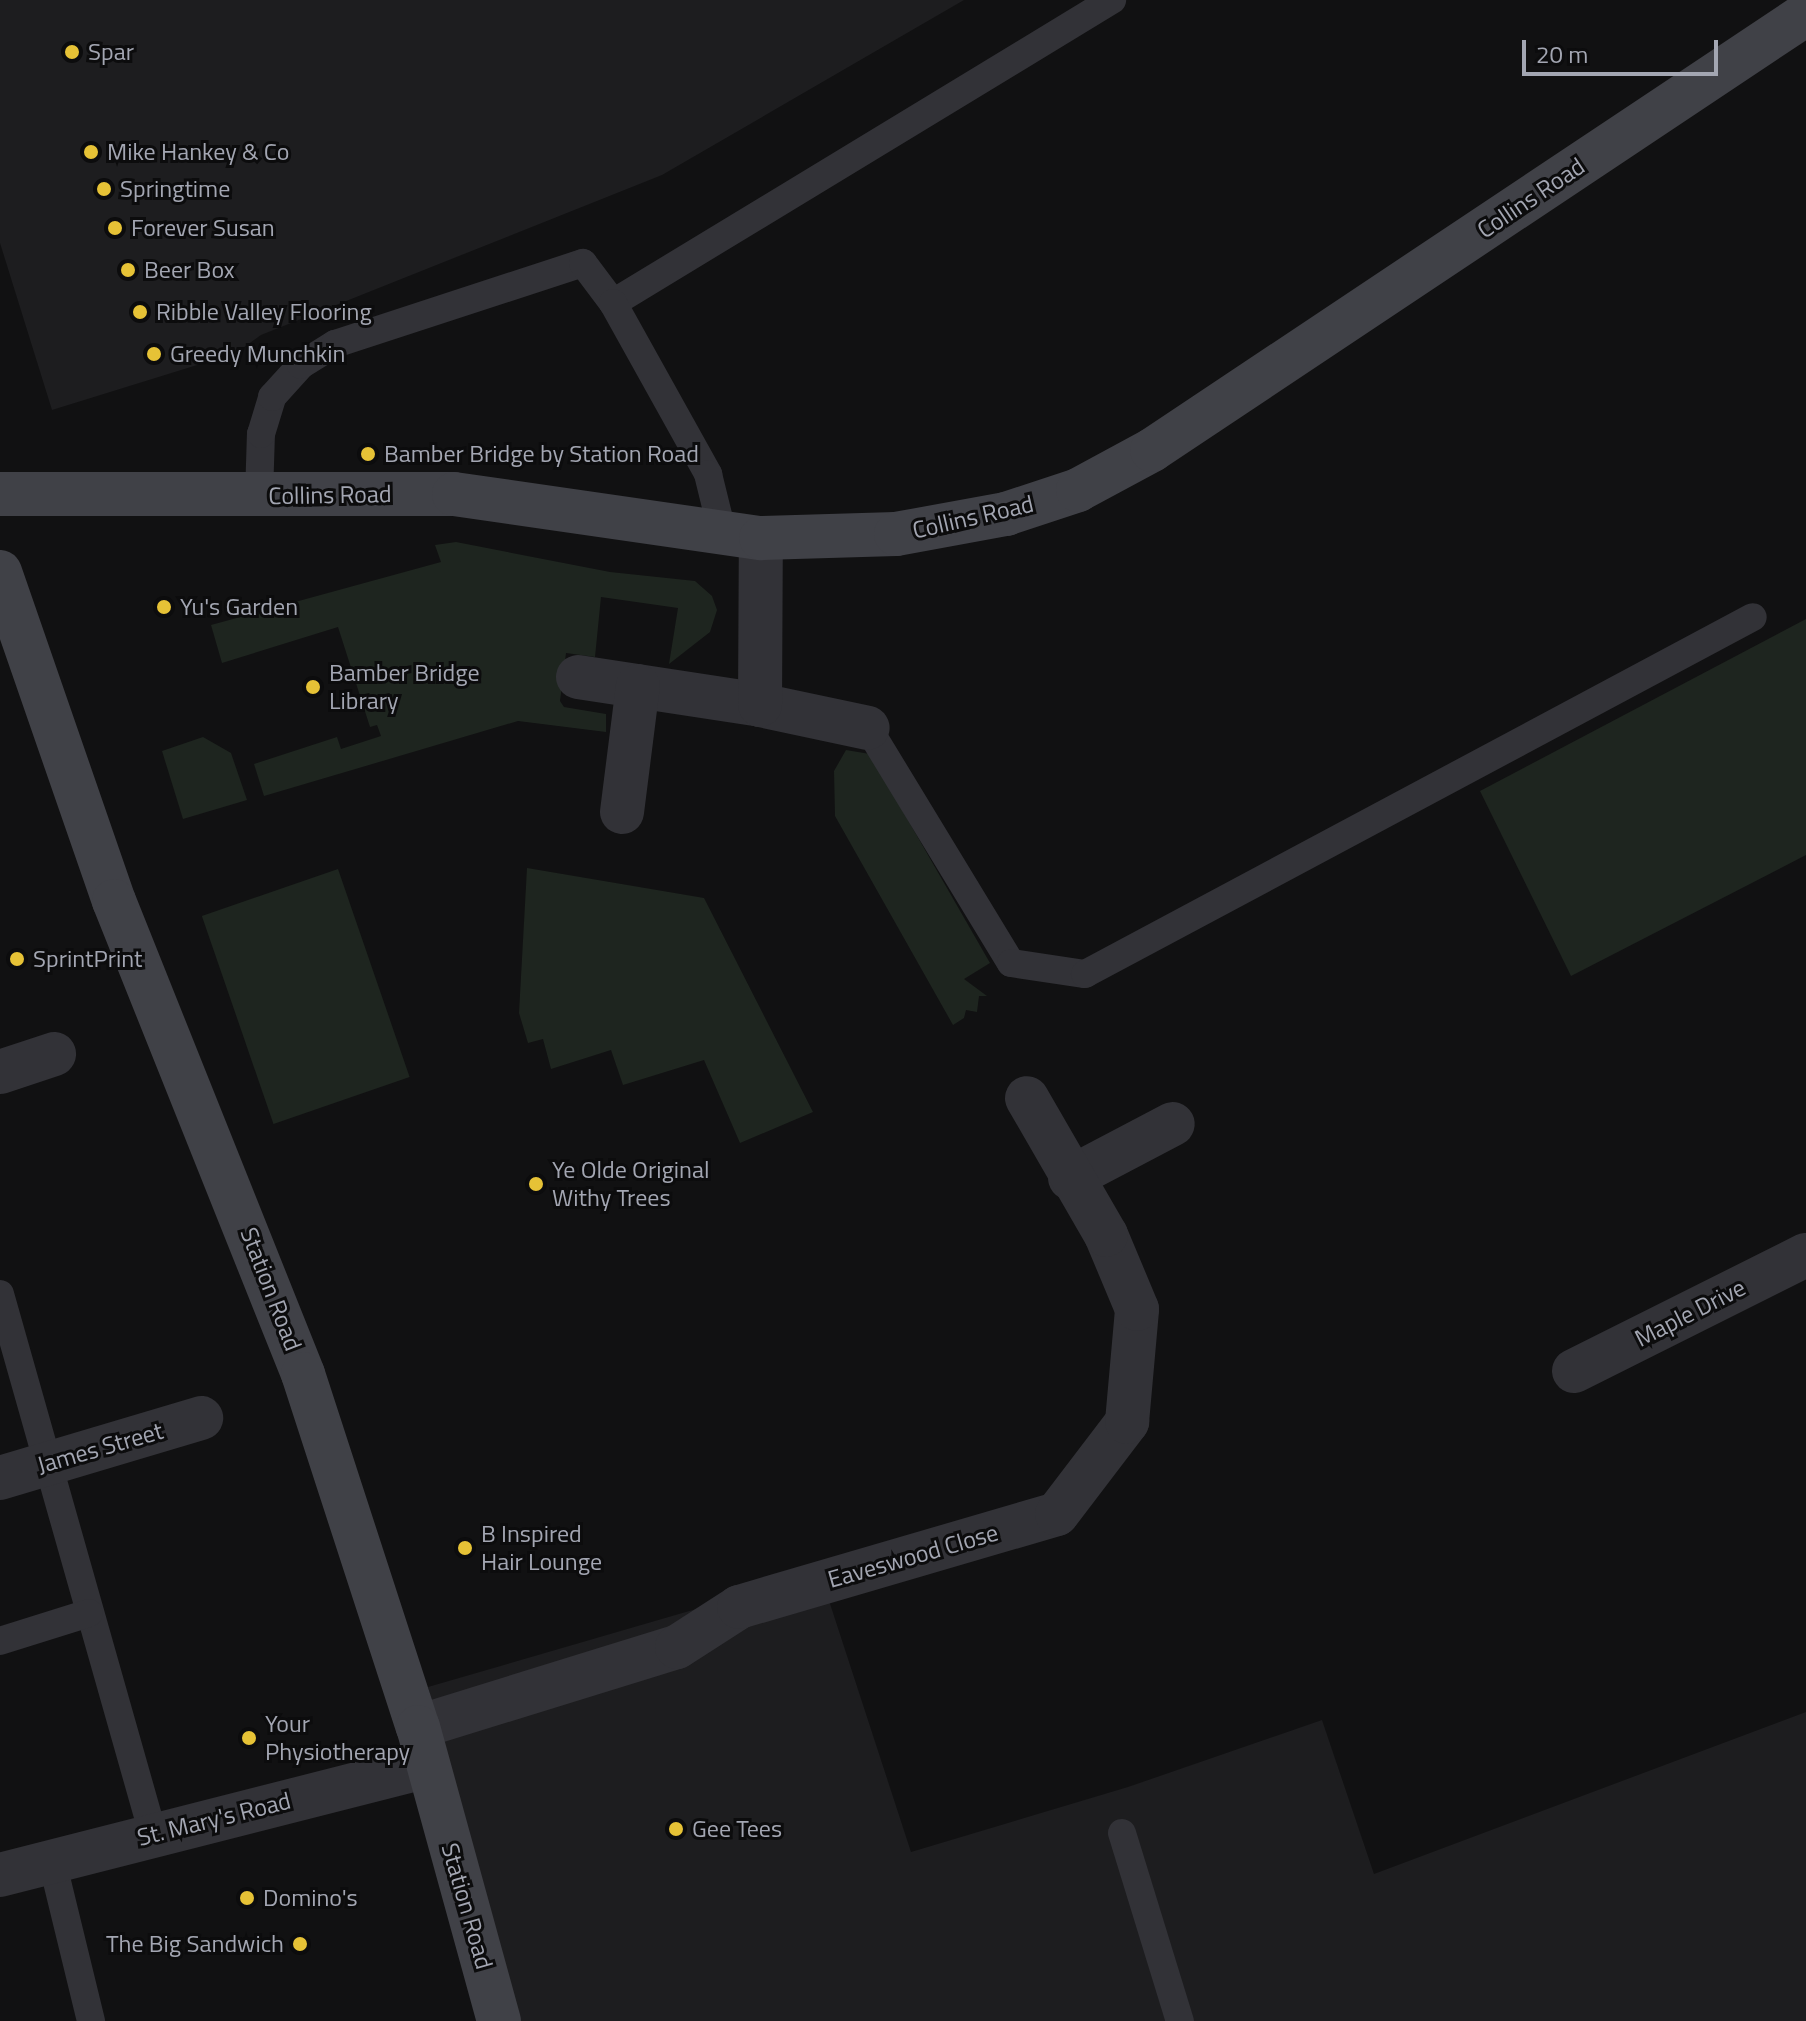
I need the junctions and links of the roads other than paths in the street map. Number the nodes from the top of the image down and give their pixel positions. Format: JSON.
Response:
{"nodes":[{"id":1,"x":1112,"y":0,"type":"edge"},
{"id":2,"x":1806,"y":14,"type":"edge"},
{"id":3,"x":613,"y":303,"type":"junction"},
{"id":4,"x":0,"y":494,"type":"edge"},
{"id":5,"x":259,"y":496,"type":"junction"},
{"id":6,"x":742,"y":536,"type":"junction"},
{"id":7,"x":0,"y":572,"type":"edge"},
{"id":8,"x":1753,"y":617,"type":"dead end"},
{"id":9,"x":578,"y":677,"type":"dead end"},
{"id":10,"x":638,"y":686,"type":"junction"},
{"id":11,"x":760,"y":705,"type":"junction"},
{"id":12,"x":868,"y":728,"type":"joint"},
{"id":13,"x":622,"y":812,"type":"dead end"},
{"id":14,"x":54,"y":1054,"type":"dead end"},
{"id":15,"x":0,"y":1072,"type":"edge"},
{"id":16,"x":1027,"y":1098,"type":"dead end"},
{"id":17,"x":1173,"y":1124,"type":"dead end"},
{"id":18,"x":1070,"y":1178,"type":"junction"},
{"id":19,"x":1806,"y":1255,"type":"edge"},
{"id":20,"x":0,"y":1294,"type":"edge"},
{"id":21,"x":1574,"y":1371,"type":"dead end"},
{"id":22,"x":201,"y":1418,"type":"dead end"},
{"id":23,"x":47,"y":1463,"type":"junction"},
{"id":24,"x":0,"y":1478,"type":"edge"},
{"id":25,"x":89,"y":1613,"type":"junction"},
{"id":26,"x":0,"y":1641,"type":"edge"},
{"id":27,"x":423,"y":1747,"type":"junction"},
{"id":28,"x":1122,"y":1833,"type":"dead end"},
{"id":29,"x":153,"y":1834,"type":"junction"},
{"id":30,"x":52,"y":1861,"type":"junction"},
{"id":31,"x":0,"y":1875,"type":"edge"},
{"id":32,"x":91,"y":2021,"type":"edge"},
{"id":33,"x":499,"y":2021,"type":"edge"},
{"id":34,"x":1180,"y":2021,"type":"edge"}],
"edges":[{"from":1,"to":3,"type":"lane"},
{"from":2,"to":6,"type":"street","name":"Collins Road"},
{"from":3,"to":5,"type":"lane"},
{"from":3,"to":6,"type":"lane"},
{"from":4,"to":5,"type":"street","name":"Collins Road"},
{"from":5,"to":6,"type":"street","name":"Collins Road"},
{"from":6,"to":11,"type":"street"},
{"from":7,"to":27,"type":"street","name":"Station Road"},
{"from":8,"to":12,"type":"lane"},
{"from":9,"to":10,"type":"street"},
{"from":10,"to":11,"type":"street"},
{"from":10,"to":13,"type":"street"},
{"from":11,"to":12,"type":"street"},
{"from":14,"to":15,"type":"street"},
{"from":16,"to":18,"type":"street","name":"Eaveswood Close"},
{"from":17,"to":18,"type":"street"},
{"from":18,"to":27,"type":"street","name":"Eaveswood Close"},
{"from":19,"to":21,"type":"street","name":"Maple Drive"},
{"from":20,"to":23,"type":"lane"},
{"from":22,"to":23,"type":"street","name":"James Street"},
{"from":23,"to":24,"type":"street","name":"James Street"},
{"from":23,"to":25,"type":"lane"},
{"from":25,"to":26,"type":"lane"},
{"from":25,"to":29,"type":"lane"},
{"from":27,"to":29,"type":"street","name":"St. Mary's Road"},
{"from":27,"to":33,"type":"street","name":"Station Road"},
{"from":28,"to":34,"type":"lane"},
{"from":29,"to":30,"type":"street","name":"St. Mary's Road"},
{"from":30,"to":31,"type":"street","name":"St. Mary's Road"},
{"from":30,"to":32,"type":"lane"}]}
